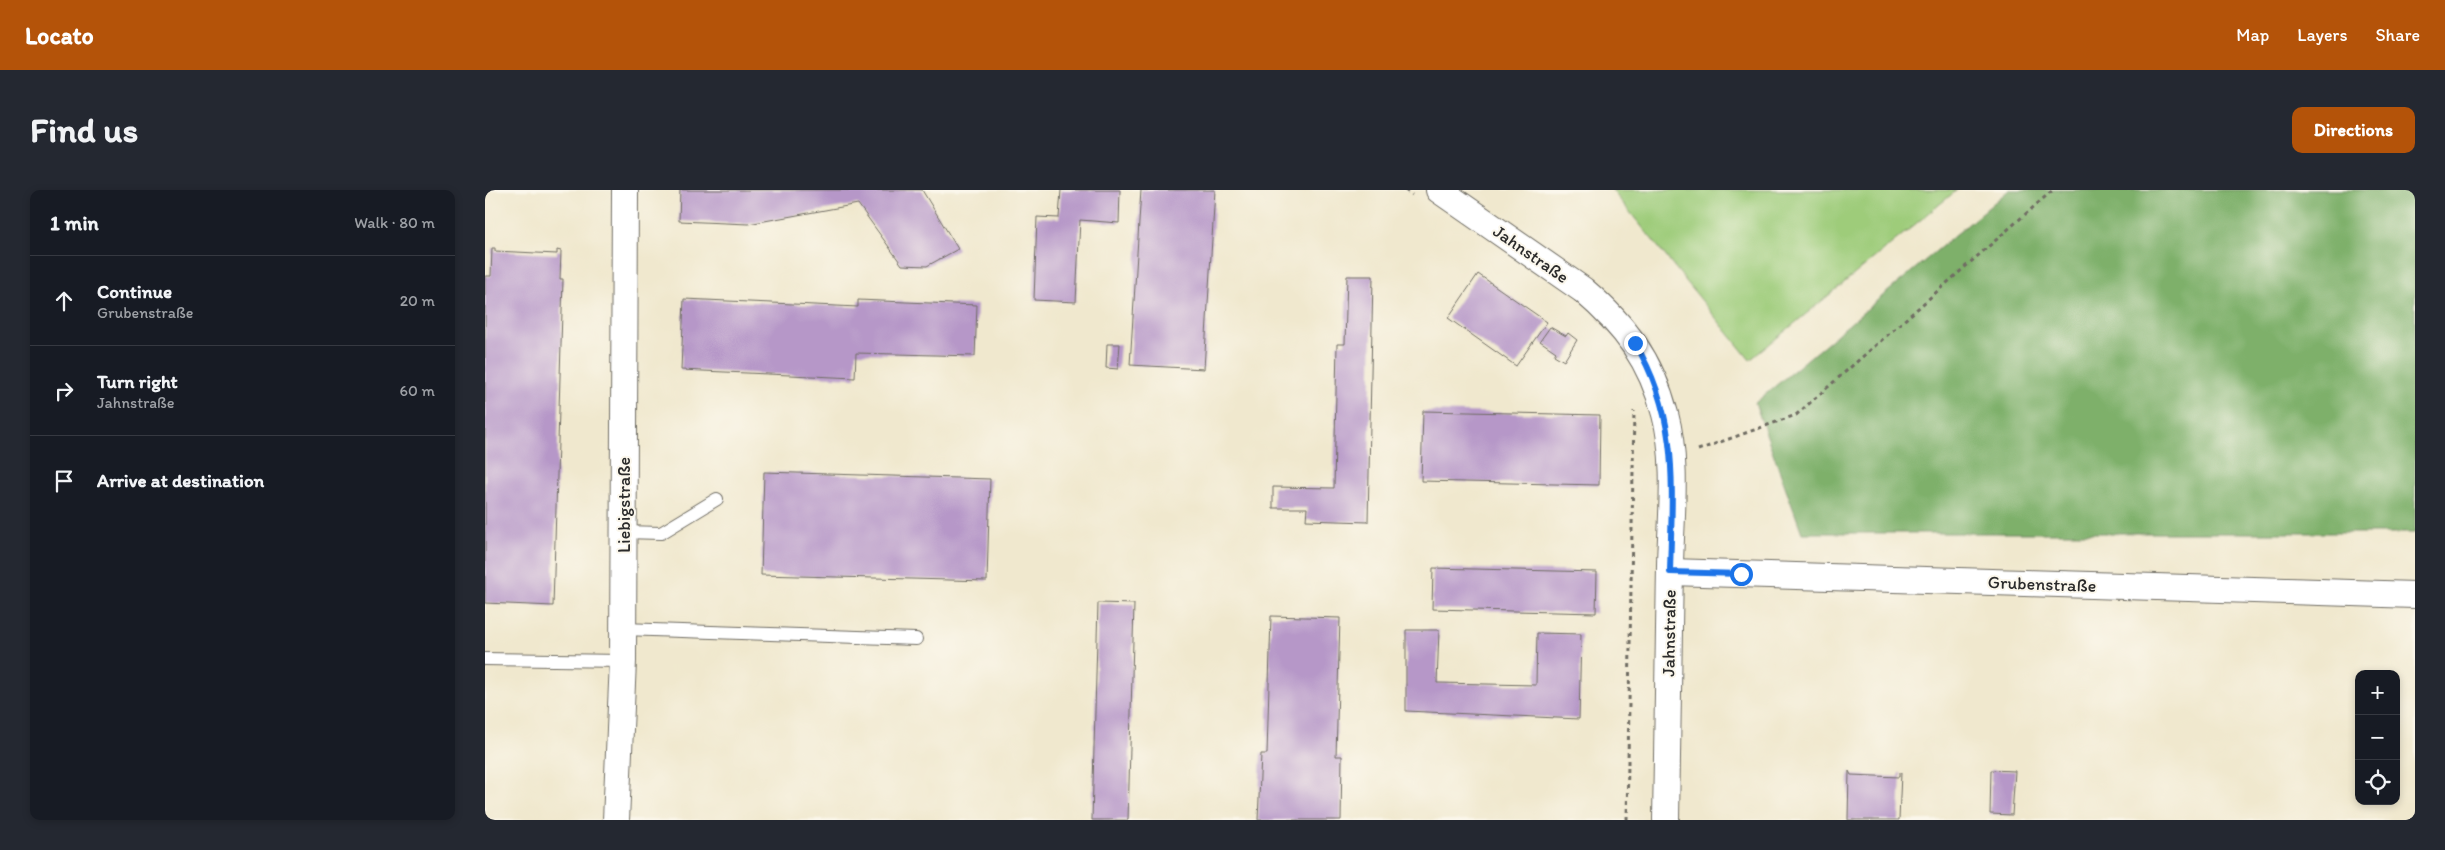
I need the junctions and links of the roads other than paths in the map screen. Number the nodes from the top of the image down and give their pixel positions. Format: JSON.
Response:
{"nodes":[{"id":1,"x":625,"y":190,"type":"edge"},
{"id":2,"x":1439,"y":190,"type":"edge"},
{"id":3,"x":717,"y":499,"type":"dead end"},
{"id":4,"x":624,"y":532,"type":"junction"},
{"id":5,"x":1670,"y":572,"type":"junction"},
{"id":6,"x":2415,"y":595,"type":"edge"},
{"id":7,"x":623,"y":629,"type":"junction"},
{"id":8,"x":916,"y":638,"type":"dead end"},
{"id":9,"x":485,"y":659,"type":"edge"},
{"id":10,"x":623,"y":662,"type":"junction"},
{"id":11,"x":616,"y":820,"type":"edge"},
{"id":12,"x":1666,"y":820,"type":"edge"}],
"edges":[{"from":1,"to":4,"type":"street","name":"Liebigstraße"},
{"from":2,"to":5,"type":"street","name":"Jahnstraße"},
{"from":3,"to":4,"type":"lane"},
{"from":4,"to":7,"type":"street","name":"Liebigstraße"},
{"from":5,"to":6,"type":"street","name":"Grubenstraße"},
{"from":5,"to":12,"type":"street","name":"Jahnstraße"},
{"from":7,"to":8,"type":"lane"},
{"from":7,"to":10,"type":"street","name":"Liebigstraße"},
{"from":9,"to":10,"type":"lane"},
{"from":10,"to":11,"type":"street","name":"Liebigstraße"}]}
